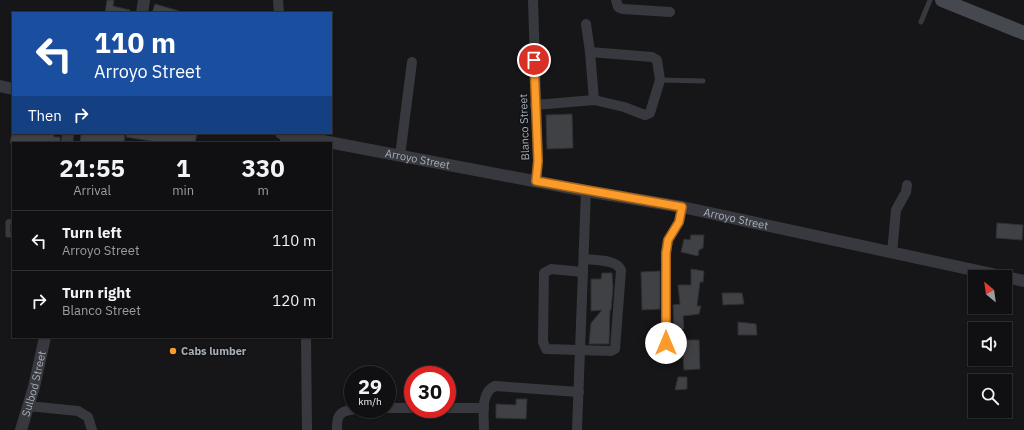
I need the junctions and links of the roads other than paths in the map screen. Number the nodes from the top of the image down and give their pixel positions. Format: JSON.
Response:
{"nodes":[{"id":1,"x":144,"y":0,"type":"edge"},
{"id":2,"x":278,"y":0,"type":"edge"},
{"id":3,"x":533,"y":0,"type":"edge"},
{"id":4,"x":616,"y":0,"type":"edge"},
{"id":5,"x":930,"y":0,"type":"edge"},
{"id":6,"x":942,"y":0,"type":"edge"},
{"id":7,"x":142,"y":12,"type":"edge"},
{"id":8,"x":279,"y":12,"type":"edge"},
{"id":9,"x":670,"y":12,"type":"dead end"},
{"id":10,"x":921,"y":22,"type":"dead end"},
{"id":11,"x":586,"y":24,"type":"dead end"},
{"id":12,"x":1024,"y":33,"type":"edge"},
{"id":13,"x":590,"y":52,"type":"junction"},
{"id":14,"x":412,"y":62,"type":"dead end"},
{"id":15,"x":660,"y":80,"type":"junction"},
{"id":16,"x":703,"y":81,"type":"dead end"},
{"id":17,"x":0,"y":86,"type":"edge"},
{"id":18,"x":12,"y":89,"type":"edge"},
{"id":19,"x":594,"y":100,"type":"junction"},
{"id":20,"x":536,"y":105,"type":"junction"},
{"id":21,"x":284,"y":136,"type":"edge"},
{"id":22,"x":304,"y":140,"type":"edge"},
{"id":23,"x":316,"y":142,"type":"edge"},
{"id":24,"x":332,"y":145,"type":"edge"},
{"id":25,"x":400,"y":156,"type":"junction"},
{"id":26,"x":536,"y":181,"type":"junction"},
{"id":27,"x":907,"y":185,"type":"dead end"},
{"id":28,"x":586,"y":191,"type":"junction"},
{"id":29,"x":682,"y":207,"type":"junction"},
{"id":30,"x":12,"y":221,"type":"edge"},
{"id":31,"x":12,"y":235,"type":"edge"},
{"id":32,"x":892,"y":253,"type":"junction"},
{"id":33,"x":584,"y":259,"type":"junction"},
{"id":34,"x":583,"y":272,"type":"junction"},
{"id":35,"x":1024,"y":281,"type":"edge"},
{"id":36,"x":45,"y":338,"type":"edge"},
{"id":37,"x":306,"y":338,"type":"edge"},
{"id":38,"x":580,"y":349,"type":"junction"},
{"id":39,"x":666,"y":358,"type":"dead end"},
{"id":40,"x":579,"y":392,"type":"junction"},
{"id":41,"x":28,"y":406,"type":"junction"},
{"id":42,"x":456,"y":408,"type":"edge"},
{"id":43,"x":484,"y":408,"type":"junction"},
{"id":44,"x":344,"y":412,"type":"edge"},
{"id":45,"x":21,"y":430,"type":"edge"},
{"id":46,"x":92,"y":430,"type":"edge"},
{"id":47,"x":307,"y":430,"type":"edge"},
{"id":48,"x":337,"y":430,"type":"edge"},
{"id":49,"x":484,"y":430,"type":"edge"},
{"id":50,"x":577,"y":430,"type":"edge"}],
"edges":[{"from":1,"to":7,"type":"street"},
{"from":2,"to":8,"type":"street"},
{"from":3,"to":20,"type":"street","name":"Blanco Street"},
{"from":4,"to":9,"type":"street"},
{"from":5,"to":10,"type":"lane"},
{"from":6,"to":12,"type":"main road"},
{"from":11,"to":13,"type":"street"},
{"from":13,"to":15,"type":"street"},
{"from":13,"to":19,"type":"street"},
{"from":14,"to":25,"type":"street"},
{"from":15,"to":16,"type":"lane"},
{"from":15,"to":19,"type":"street"},
{"from":17,"to":18,"type":"street"},
{"from":19,"to":20,"type":"street"},
{"from":20,"to":26,"type":"street","name":"Blanco Street"},
{"from":21,"to":22,"type":"street","name":"Arroyo Street"},
{"from":22,"to":23,"type":"street","name":"Arroyo Street"},
{"from":24,"to":25,"type":"street","name":"Arroyo Street"},
{"from":25,"to":26,"type":"street","name":"Arroyo Street"},
{"from":26,"to":28,"type":"street","name":"Arroyo Street"},
{"from":27,"to":32,"type":"street"},
{"from":28,"to":29,"type":"street","name":"Arroyo Street"},
{"from":28,"to":33,"type":"street"},
{"from":29,"to":32,"type":"street","name":"Arroyo Street"},
{"from":29,"to":39,"type":"street"},
{"from":30,"to":31,"type":"lane"},
{"from":32,"to":35,"type":"street","name":"Arroyo Street"},
{"from":33,"to":34,"type":"street"},
{"from":33,"to":38,"type":"street"},
{"from":34,"to":38,"type":"street"},
{"from":34,"to":38,"type":"street"},
{"from":36,"to":41,"type":"street","name":"Sulbod Street"},
{"from":37,"to":47,"type":"street"},
{"from":38,"to":40,"type":"street"},
{"from":40,"to":43,"type":"street"},
{"from":40,"to":50,"type":"street"},
{"from":41,"to":45,"type":"street","name":"Sulbod Street"},
{"from":41,"to":46,"type":"street"},
{"from":42,"to":43,"type":"street"},
{"from":43,"to":49,"type":"street"},
{"from":44,"to":48,"type":"street"}]}
